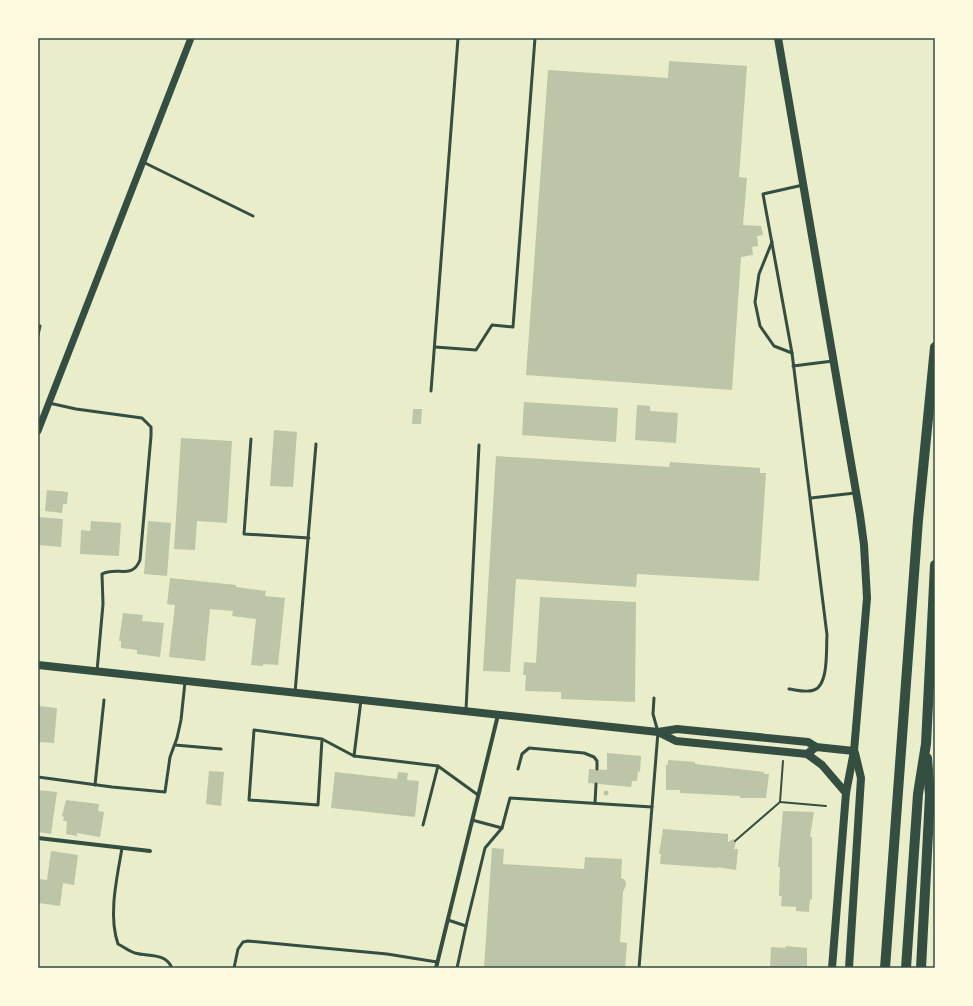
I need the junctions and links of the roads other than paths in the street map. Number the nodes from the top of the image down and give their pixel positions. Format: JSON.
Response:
{"nodes":[{"id":1,"x":192,"y":38,"type":"edge"},
{"id":2,"x":458,"y":38,"type":"edge"},
{"id":3,"x":535,"y":38,"type":"edge"},
{"id":4,"x":778,"y":38,"type":"edge"},
{"id":5,"x":143,"y":162,"type":"junction"},
{"id":6,"x":803,"y":185,"type":"junction"},
{"id":7,"x":253,"y":216,"type":"dead end"},
{"id":8,"x":772,"y":241,"type":"junction"},
{"id":9,"x":40,"y":326,"type":"dead end"},
{"id":10,"x":38,"y":335,"type":"edge"},
{"id":11,"x":435,"y":347,"type":"junction"},
{"id":12,"x":935,"y":347,"type":"edge"},
{"id":13,"x":792,"y":353,"type":"junction"},
{"id":14,"x":833,"y":361,"type":"junction"},
{"id":15,"x":793,"y":366,"type":"junction"},
{"id":16,"x":431,"y":391,"type":"dead end"},
{"id":17,"x":49,"y":403,"type":"junction"},
{"id":18,"x":38,"y":431,"type":"edge"},
{"id":19,"x":251,"y":439,"type":"dead end"},
{"id":20,"x":316,"y":444,"type":"dead end"},
{"id":21,"x":480,"y":445,"type":"dead end"},
{"id":22,"x":856,"y":493,"type":"junction"},
{"id":23,"x":811,"y":498,"type":"junction"},
{"id":24,"x":308,"y":538,"type":"junction"},
{"id":25,"x":935,"y":565,"type":"edge"},
{"id":26,"x":38,"y":665,"type":"edge"},
{"id":27,"x":97,"y":671,"type":"junction"},
{"id":28,"x":185,"y":681,"type":"junction"},
{"id":29,"x":789,"y":689,"type":"dead end"},
{"id":30,"x":296,"y":693,"type":"junction"},
{"id":31,"x":654,"y":698,"type":"dead end"},
{"id":32,"x":104,"y":700,"type":"dead end"},
{"id":33,"x":361,"y":700,"type":"junction"},
{"id":34,"x":466,"y":712,"type":"junction"},
{"id":35,"x":498,"y":715,"type":"junction"},
{"id":36,"x":658,"y":732,"type":"junction"},
{"id":37,"x":322,"y":739,"type":"junction"},
{"id":38,"x":926,"y":744,"type":"junction"},
{"id":39,"x":175,"y":745,"type":"junction"},
{"id":40,"x":816,"y":747,"type":"junction"},
{"id":41,"x":221,"y":749,"type":"dead end"},
{"id":42,"x":854,"y":751,"type":"junction"},
{"id":43,"x":807,"y":754,"type":"junction"},
{"id":44,"x":354,"y":756,"type":"junction"},
{"id":45,"x":438,"y":766,"type":"junction"},
{"id":46,"x":518,"y":769,"type":"dead end"},
{"id":47,"x":597,"y":769,"type":"dead end"},
{"id":48,"x":38,"y":777,"type":"edge"},
{"id":49,"x":596,"y":784,"type":"dead end"},
{"id":50,"x":95,"y":785,"type":"junction"},
{"id":51,"x":846,"y":793,"type":"junction"},
{"id":52,"x":478,"y":795,"type":"junction"},
{"id":53,"x":595,"y":803,"type":"junction"},
{"id":54,"x":652,"y":807,"type":"junction"},
{"id":55,"x":472,"y":820,"type":"junction"},
{"id":56,"x":423,"y":825,"type":"dead end"},
{"id":57,"x":502,"y":828,"type":"junction"},
{"id":58,"x":38,"y":838,"type":"edge"},
{"id":59,"x":122,"y":848,"type":"junction"},
{"id":60,"x":150,"y":851,"type":"dead end"},
{"id":61,"x":448,"y":920,"type":"junction"},
{"id":62,"x":466,"y":926,"type":"junction"},
{"id":63,"x":438,"y":962,"type":"junction"},
{"id":64,"x":172,"y":968,"type":"edge"},
{"id":65,"x":234,"y":968,"type":"edge"},
{"id":66,"x":436,"y":968,"type":"edge"},
{"id":67,"x":457,"y":968,"type":"edge"},
{"id":68,"x":638,"y":968,"type":"edge"},
{"id":69,"x":832,"y":968,"type":"edge"},
{"id":70,"x":849,"y":968,"type":"edge"},
{"id":71,"x":886,"y":968,"type":"edge"},
{"id":72,"x":906,"y":968,"type":"edge"},
{"id":73,"x":921,"y":968,"type":"edge"}],
"edges":[{"from":1,"to":5,"type":"street"},
{"from":2,"to":11,"type":"lane"},
{"from":3,"to":11,"type":"lane"},
{"from":4,"to":6,"type":"main road"},
{"from":5,"to":7,"type":"lane"},
{"from":5,"to":17,"type":"street"},
{"from":6,"to":8,"type":"lane"},
{"from":6,"to":14,"type":"main road"},
{"from":8,"to":13,"type":"lane"},
{"from":8,"to":13,"type":"lane"},
{"from":9,"to":10,"type":"lane"},
{"from":11,"to":16,"type":"lane"},
{"from":12,"to":71,"type":"highway"},
{"from":13,"to":15,"type":"lane"},
{"from":14,"to":15,"type":"lane"},
{"from":14,"to":22,"type":"main road"},
{"from":15,"to":23,"type":"lane"},
{"from":17,"to":18,"type":"street"},
{"from":17,"to":27,"type":"lane"},
{"from":19,"to":24,"type":"lane"},
{"from":20,"to":24,"type":"lane"},
{"from":21,"to":34,"type":"lane"},
{"from":22,"to":23,"type":"lane"},
{"from":22,"to":42,"type":"main road"},
{"from":23,"to":29,"type":"lane"},
{"from":24,"to":30,"type":"lane"},
{"from":25,"to":38,"type":"highway"},
{"from":26,"to":27,"type":"main road"},
{"from":27,"to":28,"type":"main road"},
{"from":28,"to":30,"type":"main road"},
{"from":28,"to":39,"type":"lane"},
{"from":30,"to":33,"type":"main road"},
{"from":31,"to":36,"type":"lane"},
{"from":32,"to":50,"type":"lane"},
{"from":33,"to":34,"type":"main road"},
{"from":33,"to":44,"type":"lane"},
{"from":34,"to":35,"type":"main road"},
{"from":35,"to":36,"type":"main road"},
{"from":35,"to":52,"type":"street"},
{"from":36,"to":40,"type":"main road"},
{"from":36,"to":43,"type":"main road"},
{"from":36,"to":54,"type":"lane"},
{"from":37,"to":37,"type":"lane"},
{"from":37,"to":44,"type":"lane"},
{"from":38,"to":72,"type":"highway"},
{"from":38,"to":73,"type":"highway"},
{"from":39,"to":41,"type":"lane"},
{"from":39,"to":50,"type":"lane"},
{"from":40,"to":42,"type":"main road"},
{"from":40,"to":43,"type":"main road"},
{"from":42,"to":51,"type":"main road"},
{"from":42,"to":70,"type":"main road"},
{"from":43,"to":51,"type":"main road"},
{"from":44,"to":45,"type":"lane"},
{"from":45,"to":52,"type":"lane"},
{"from":45,"to":56,"type":"lane"},
{"from":46,"to":47,"type":"lane"},
{"from":48,"to":50,"type":"lane"},
{"from":49,"to":53,"type":"lane"},
{"from":51,"to":69,"type":"main road"},
{"from":52,"to":55,"type":"street"},
{"from":53,"to":54,"type":"lane"},
{"from":53,"to":57,"type":"lane"},
{"from":54,"to":68,"type":"lane"},
{"from":55,"to":57,"type":"lane"},
{"from":55,"to":61,"type":"street"},
{"from":57,"to":62,"type":"lane"},
{"from":58,"to":59,"type":"street"},
{"from":59,"to":60,"type":"street"},
{"from":59,"to":64,"type":"lane"},
{"from":61,"to":62,"type":"lane"},
{"from":61,"to":63,"type":"street"},
{"from":62,"to":67,"type":"lane"},
{"from":63,"to":65,"type":"lane"},
{"from":63,"to":66,"type":"street"}]}
